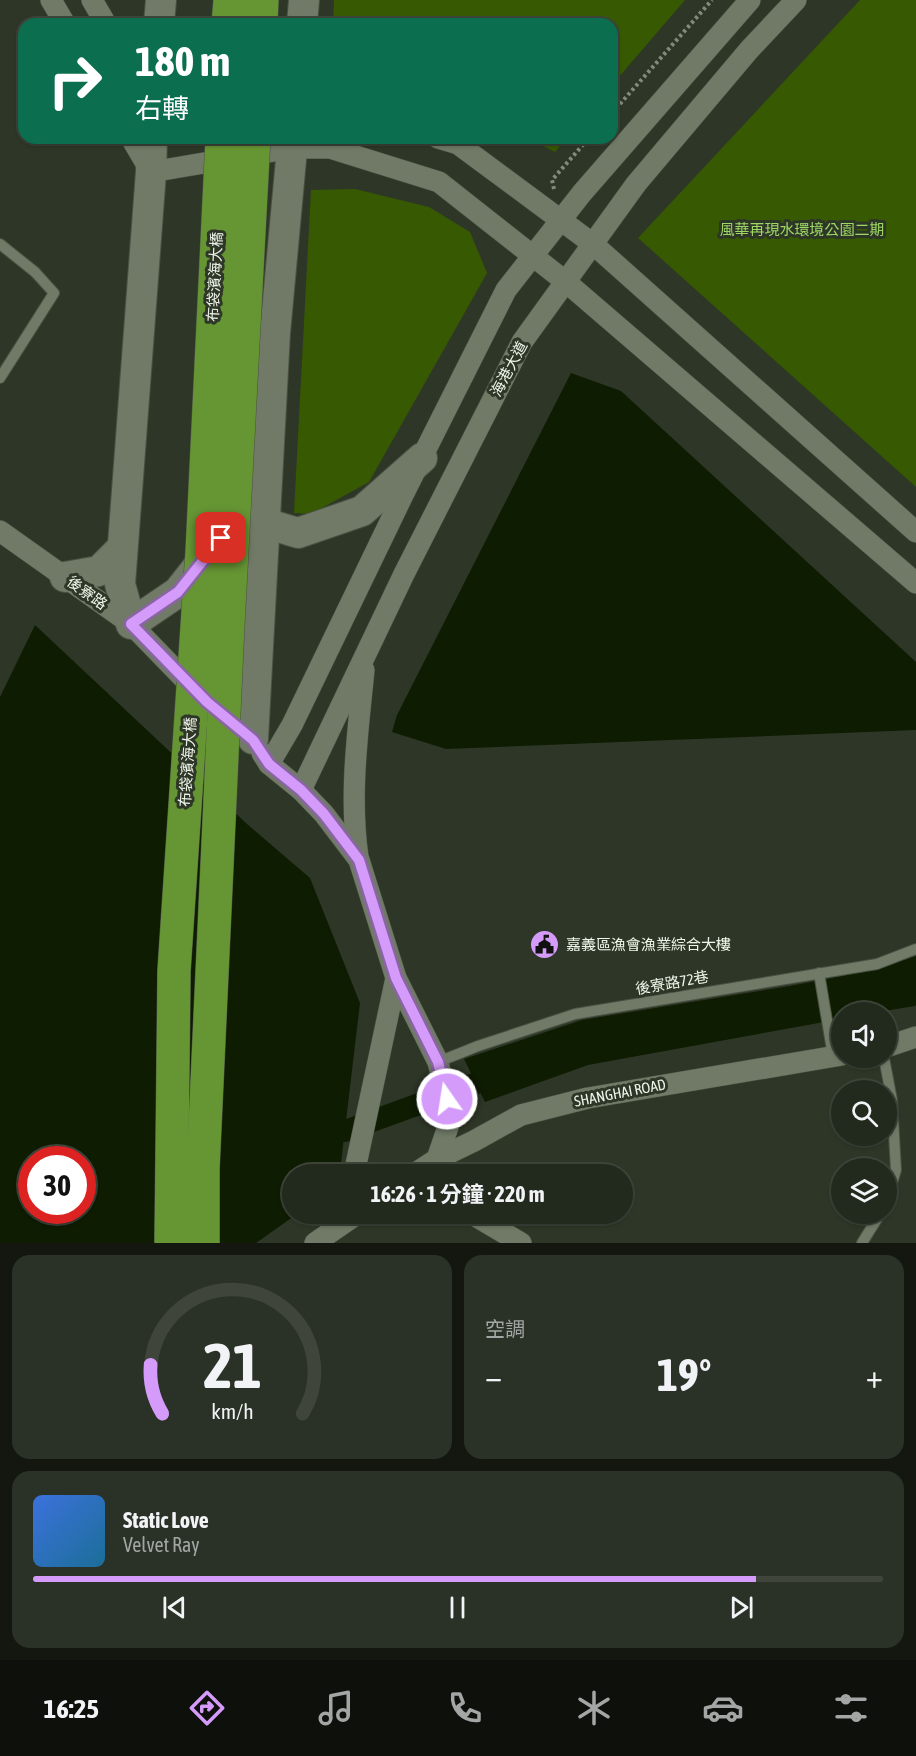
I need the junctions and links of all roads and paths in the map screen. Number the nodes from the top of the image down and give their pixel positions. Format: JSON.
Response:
{"nodes":[{"id":1,"x":51,"y":0,"type":"edge"},
{"id":2,"x":92,"y":0,"type":"edge"},
{"id":3,"x":161,"y":0,"type":"edge"},
{"id":4,"x":230,"y":0,"type":"edge"},
{"id":5,"x":262,"y":0,"type":"edge"},
{"id":6,"x":304,"y":0,"type":"edge"},
{"id":7,"x":712,"y":0,"type":"edge"},
{"id":8,"x":750,"y":0,"type":"edge"},
{"id":9,"x":796,"y":0,"type":"edge"},
{"id":10,"x":62,"y":18,"type":"edge"},
{"id":11,"x":102,"y":18,"type":"edge"},
{"id":12,"x":160,"y":18,"type":"edge"},
{"id":13,"x":228,"y":18,"type":"edge"},
{"id":14,"x":261,"y":18,"type":"edge"},
{"id":15,"x":302,"y":18,"type":"edge"},
{"id":16,"x":618,"y":105,"type":"edge"},
{"id":17,"x":135,"y":144,"type":"edge"},
{"id":18,"x":152,"y":144,"type":"edge"},
{"id":19,"x":222,"y":144,"type":"edge"},
{"id":20,"x":254,"y":144,"type":"edge"},
{"id":21,"x":287,"y":144,"type":"edge"},
{"id":22,"x":292,"y":144,"type":"edge"},
{"id":23,"x":300,"y":144,"type":"edge"},
{"id":24,"x":458,"y":144,"type":"edge"},
{"id":25,"x":584,"y":144,"type":"edge"},
{"id":26,"x":151,"y":172,"type":"junction"},
{"id":27,"x":561,"y":221,"type":"junction"},
{"id":28,"x":0,"y":244,"type":"edge"},
{"id":29,"x":593,"y":244,"type":"junction"},
{"id":30,"x":534,"y":255,"type":"junction"},
{"id":31,"x":566,"y":282,"type":"junction"},
{"id":32,"x":0,"y":378,"type":"edge"},
{"id":33,"x":422,"y":458,"type":"junction"},
{"id":34,"x":268,"y":460,"type":"junction"},
{"id":35,"x":265,"y":523,"type":"junction"},
{"id":36,"x":0,"y":531,"type":"edge"},
{"id":37,"x":916,"y":532,"type":"edge"},
{"id":38,"x":123,"y":548,"type":"junction"},
{"id":39,"x":65,"y":577,"type":"junction"},
{"id":40,"x":916,"y":583,"type":"edge"},
{"id":41,"x":131,"y":624,"type":"junction"},
{"id":42,"x":366,"y":654,"type":"junction"},
{"id":43,"x":261,"y":752,"type":"junction"},
{"id":44,"x":301,"y":790,"type":"junction"},
{"id":45,"x":359,"y":860,"type":"junction"},
{"id":46,"x":916,"y":949,"type":"edge"},
{"id":47,"x":819,"y":973,"type":"junction"},
{"id":48,"x":396,"y":978,"type":"junction"},
{"id":49,"x":831,"y":1028,"type":"edge"},
{"id":50,"x":916,"y":1037,"type":"edge"},
{"id":51,"x":897,"y":1043,"type":"edge"},
{"id":52,"x":831,"y":1057,"type":"edge"},
{"id":53,"x":438,"y":1062,"type":"junction"},
{"id":54,"x":886,"y":1068,"type":"edge"},
{"id":55,"x":895,"y":1158,"type":"edge"},
{"id":56,"x":356,"y":1164,"type":"edge"},
{"id":57,"x":442,"y":1164,"type":"edge"},
{"id":58,"x":445,"y":1164,"type":"edge"},
{"id":59,"x":340,"y":1224,"type":"edge"},
{"id":60,"x":346,"y":1224,"type":"edge"},
{"id":61,"x":489,"y":1224,"type":"edge"},
{"id":62,"x":874,"y":1224,"type":"edge"},
{"id":63,"x":171,"y":1243,"type":"edge"},
{"id":64,"x":203,"y":1243,"type":"edge"},
{"id":65,"x":315,"y":1243,"type":"edge"},
{"id":66,"x":336,"y":1243,"type":"edge"},
{"id":67,"x":521,"y":1243,"type":"edge"},
{"id":68,"x":862,"y":1243,"type":"edge"}],
"edges":[{"from":1,"to":10,"type":"street"},
{"from":2,"to":11,"type":"street"},
{"from":3,"to":12,"type":"street"},
{"from":4,"to":13,"type":"highway"},
{"from":5,"to":14,"type":"highway"},
{"from":6,"to":15,"type":"street"},
{"from":7,"to":16,"type":"path"},
{"from":8,"to":27,"type":"street"},
{"from":9,"to":29,"type":"street","name":"海港大道"},
{"from":17,"to":26,"type":"street"},
{"from":18,"to":26,"type":"street"},
{"from":19,"to":63,"type":"highway","name":"布袋濱海大橋","bridge":true},
{"from":20,"to":64,"type":"highway","bridge":true},
{"from":21,"to":26,"type":"street"},
{"from":22,"to":34,"type":"street"},
{"from":23,"to":30,"type":"street"},
{"from":24,"to":27,"type":"street"},
{"from":25,"to":27,"type":"path"},
{"from":26,"to":38,"type":"street"},
{"from":27,"to":29,"type":"street"},
{"from":27,"to":30,"type":"street"},
{"from":28,"to":32,"type":"lane"},
{"from":29,"to":31,"type":"street","name":"海港大道"},
{"from":29,"to":37,"type":"street"},
{"from":30,"to":31,"type":"street"},
{"from":30,"to":33,"type":"street"},
{"from":31,"to":40,"type":"street"},
{"from":31,"to":42,"type":"street","name":"海港大道"},
{"from":33,"to":35,"type":"street"},
{"from":33,"to":43,"type":"street"},
{"from":34,"to":35,"type":"street"},
{"from":34,"to":41,"type":"street"},
{"from":35,"to":43,"type":"street"},
{"from":36,"to":39,"type":"street","name":"後寮路"},
{"from":38,"to":39,"type":"street"},
{"from":38,"to":41,"type":"street"},
{"from":39,"to":41,"type":"street","name":"後寮路"},
{"from":41,"to":43,"type":"street","name":"後寮路"},
{"from":42,"to":44,"type":"street","name":"海港大道"},
{"from":42,"to":45,"type":"street"},
{"from":43,"to":44,"type":"street","name":"後寮路"},
{"from":44,"to":45,"type":"street","name":"後寮路"},
{"from":45,"to":48,"type":"street","name":"後寮路"},
{"from":46,"to":47,"type":"lane","name":"後寮路72巷"},
{"from":47,"to":49,"type":"lane"},
{"from":47,"to":53,"type":"lane","name":"後寮路72巷"},
{"from":48,"to":53,"type":"street","name":"後寮路"},
{"from":48,"to":56,"type":"street"},
{"from":50,"to":51,"type":"street"},
{"from":52,"to":58,"type":"street","name":"SHANGHAI ROAD"},
{"from":53,"to":57,"type":"street","name":"後寮路"},
{"from":54,"to":55,"type":"lane"},
{"from":59,"to":65,"type":"street"},
{"from":60,"to":66,"type":"street"},
{"from":61,"to":67,"type":"street"},
{"from":62,"to":68,"type":"lane"}]}
